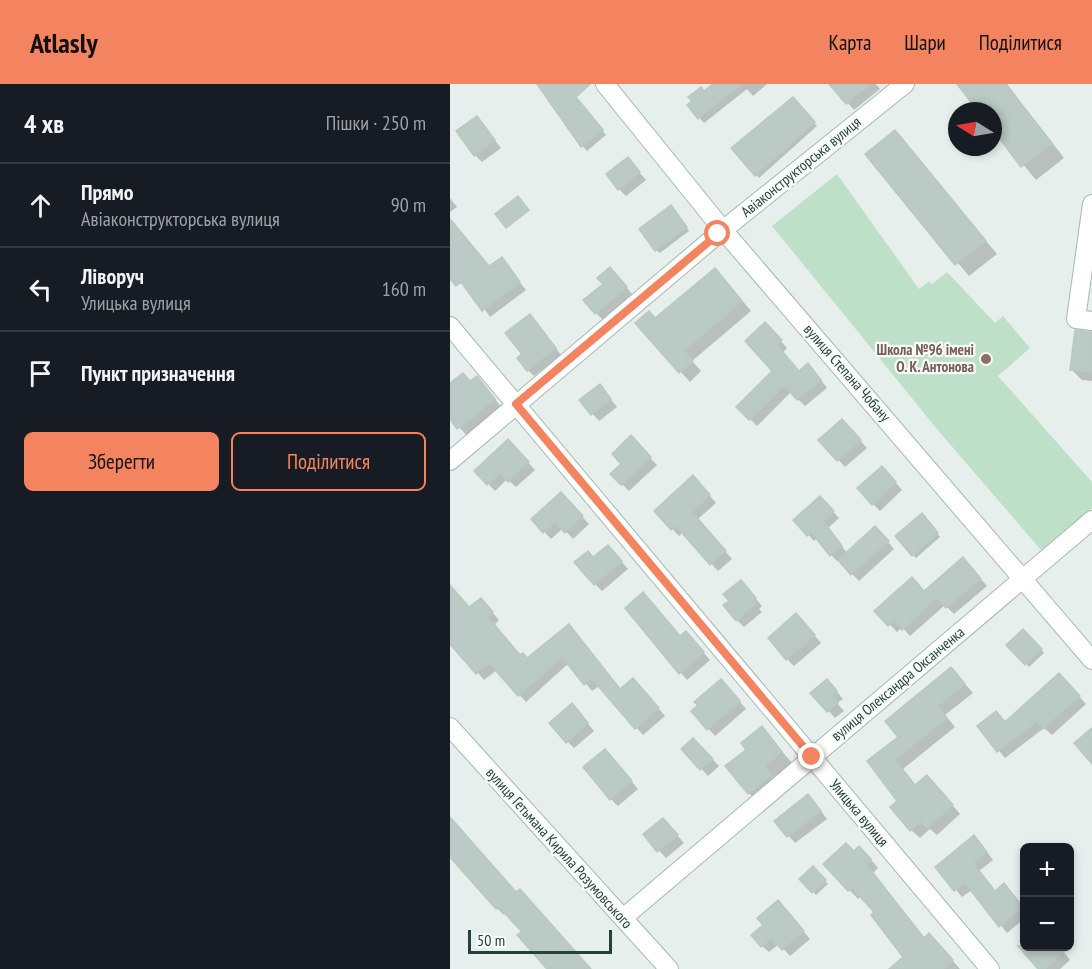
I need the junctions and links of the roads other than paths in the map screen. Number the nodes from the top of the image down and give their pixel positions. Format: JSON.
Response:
{"nodes":[{"id":1,"x":605,"y":84,"type":"edge"},
{"id":2,"x":897,"y":87,"type":"edge"},
{"id":3,"x":1092,"y":204,"type":"edge"},
{"id":4,"x":723,"y":230,"type":"junction"},
{"id":5,"x":1092,"y":321,"type":"edge"},
{"id":6,"x":450,"y":326,"type":"edge"},
{"id":7,"x":516,"y":404,"type":"junction"},
{"id":8,"x":450,"y":461,"type":"edge"},
{"id":9,"x":1092,"y":520,"type":"edge"},
{"id":10,"x":1023,"y":578,"type":"junction"},
{"id":11,"x":1092,"y":660,"type":"edge"},
{"id":12,"x":450,"y":727,"type":"edge"},
{"id":13,"x":812,"y":757,"type":"junction"},
{"id":14,"x":623,"y":918,"type":"junction"},
{"id":15,"x":669,"y":969,"type":"edge"},
{"id":16,"x":990,"y":969,"type":"edge"}],
"edges":[{"from":1,"to":4,"type":"street","name":"вулиця Степана Чобану"},
{"from":2,"to":4,"type":"street","name":"Авіаконструкторська вулиця"},
{"from":3,"to":5,"type":"street"},
{"from":4,"to":7,"type":"street","name":"Авіаконструкторська вулиця"},
{"from":4,"to":10,"type":"street","name":"вулиця Степана Чобану"},
{"from":6,"to":7,"type":"street","name":"Улицька вулиця"},
{"from":7,"to":8,"type":"street","name":"Авіаконструкторська вулиця"},
{"from":7,"to":13,"type":"street","name":"Улицька вулиця"},
{"from":9,"to":10,"type":"street","name":"вулиця Олександра Оксанченка"},
{"from":10,"to":11,"type":"street","name":"вулиця Степана Чобану"},
{"from":10,"to":13,"type":"street","name":"вулиця Олександра Оксанченка"},
{"from":12,"to":14,"type":"street","name":"вулиця Гетьмана Кирила Розумовського"},
{"from":13,"to":14,"type":"street","name":"вулиця Олександра Оксанченка"},
{"from":13,"to":16,"type":"street","name":"Улицька вулиця"},
{"from":14,"to":15,"type":"street","name":"вулиця Гетьмана Кирила Розумовського"}]}
